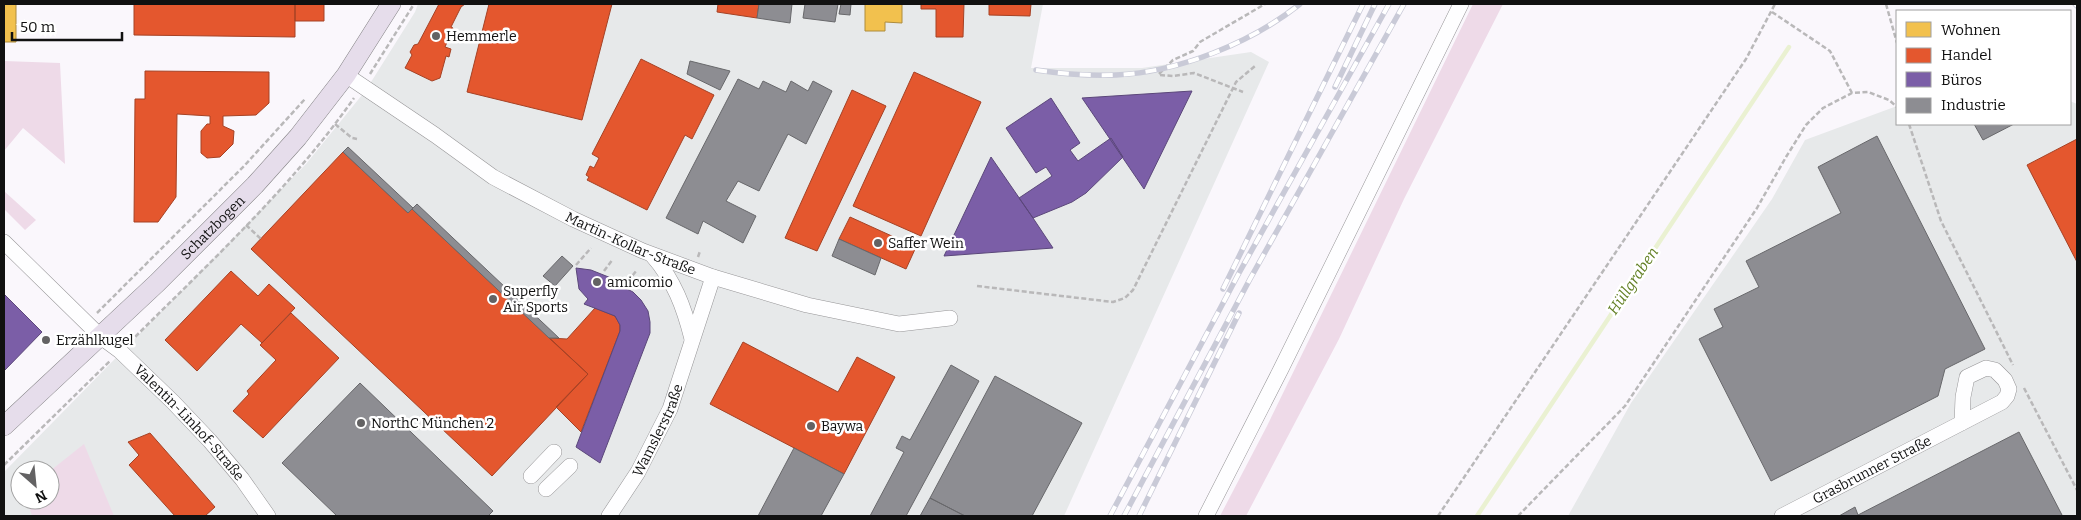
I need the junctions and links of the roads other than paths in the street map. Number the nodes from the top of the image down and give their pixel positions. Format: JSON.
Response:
{"nodes":[{"id":1,"x":391,"y":4,"type":"edge"},
{"id":2,"x":1461,"y":4,"type":"edge"},
{"id":3,"x":346,"y":75,"type":"junction"},
{"id":4,"x":4,"y":242,"type":"edge"},
{"id":5,"x":651,"y":254,"type":"junction"},
{"id":6,"x":712,"y":277,"type":"junction"},
{"id":7,"x":950,"y":318,"type":"dead end"},
{"id":8,"x":101,"y":337,"type":"junction"},
{"id":9,"x":692,"y":339,"type":"junction"},
{"id":10,"x":1962,"y":423,"type":"dead end"},
{"id":11,"x":4,"y":426,"type":"edge"},
{"id":12,"x":554,"y":452,"type":"dead end"},
{"id":13,"x":570,"y":466,"type":"dead end"},
{"id":14,"x":531,"y":476,"type":"dead end"},
{"id":15,"x":546,"y":489,"type":"dead end"},
{"id":16,"x":268,"y":516,"type":"edge"},
{"id":17,"x":609,"y":516,"type":"edge"},
{"id":18,"x":1206,"y":516,"type":"edge"},
{"id":19,"x":1782,"y":516,"type":"edge"}],
"edges":[{"from":1,"to":3,"type":"main road","name":"Schatzbogen"},
{"from":2,"to":18,"type":"street"},
{"from":3,"to":5,"type":"street","name":"Martin-Kollar-Straße"},
{"from":3,"to":8,"type":"main road","name":"Schatzbogen"},
{"from":4,"to":8,"type":"street","name":"Valentin-Linhof-Straße"},
{"from":5,"to":6,"type":"street","name":"Martin-Kollar-Straße"},
{"from":5,"to":9,"type":"street"},
{"from":6,"to":7,"type":"street","name":"Martin-Kollar-Straße"},
{"from":6,"to":9,"type":"street","name":"Wamslerstraße"},
{"from":8,"to":11,"type":"main road","name":"Schatzbogen"},
{"from":8,"to":16,"type":"street","name":"Valentin-Linhof-Straße"},
{"from":9,"to":17,"type":"street","name":"Wamslerstraße"},
{"from":10,"to":19,"type":"street","name":"Grasbrunner Straße"},
{"from":12,"to":14,"type":"street"},
{"from":13,"to":15,"type":"street"}]}
